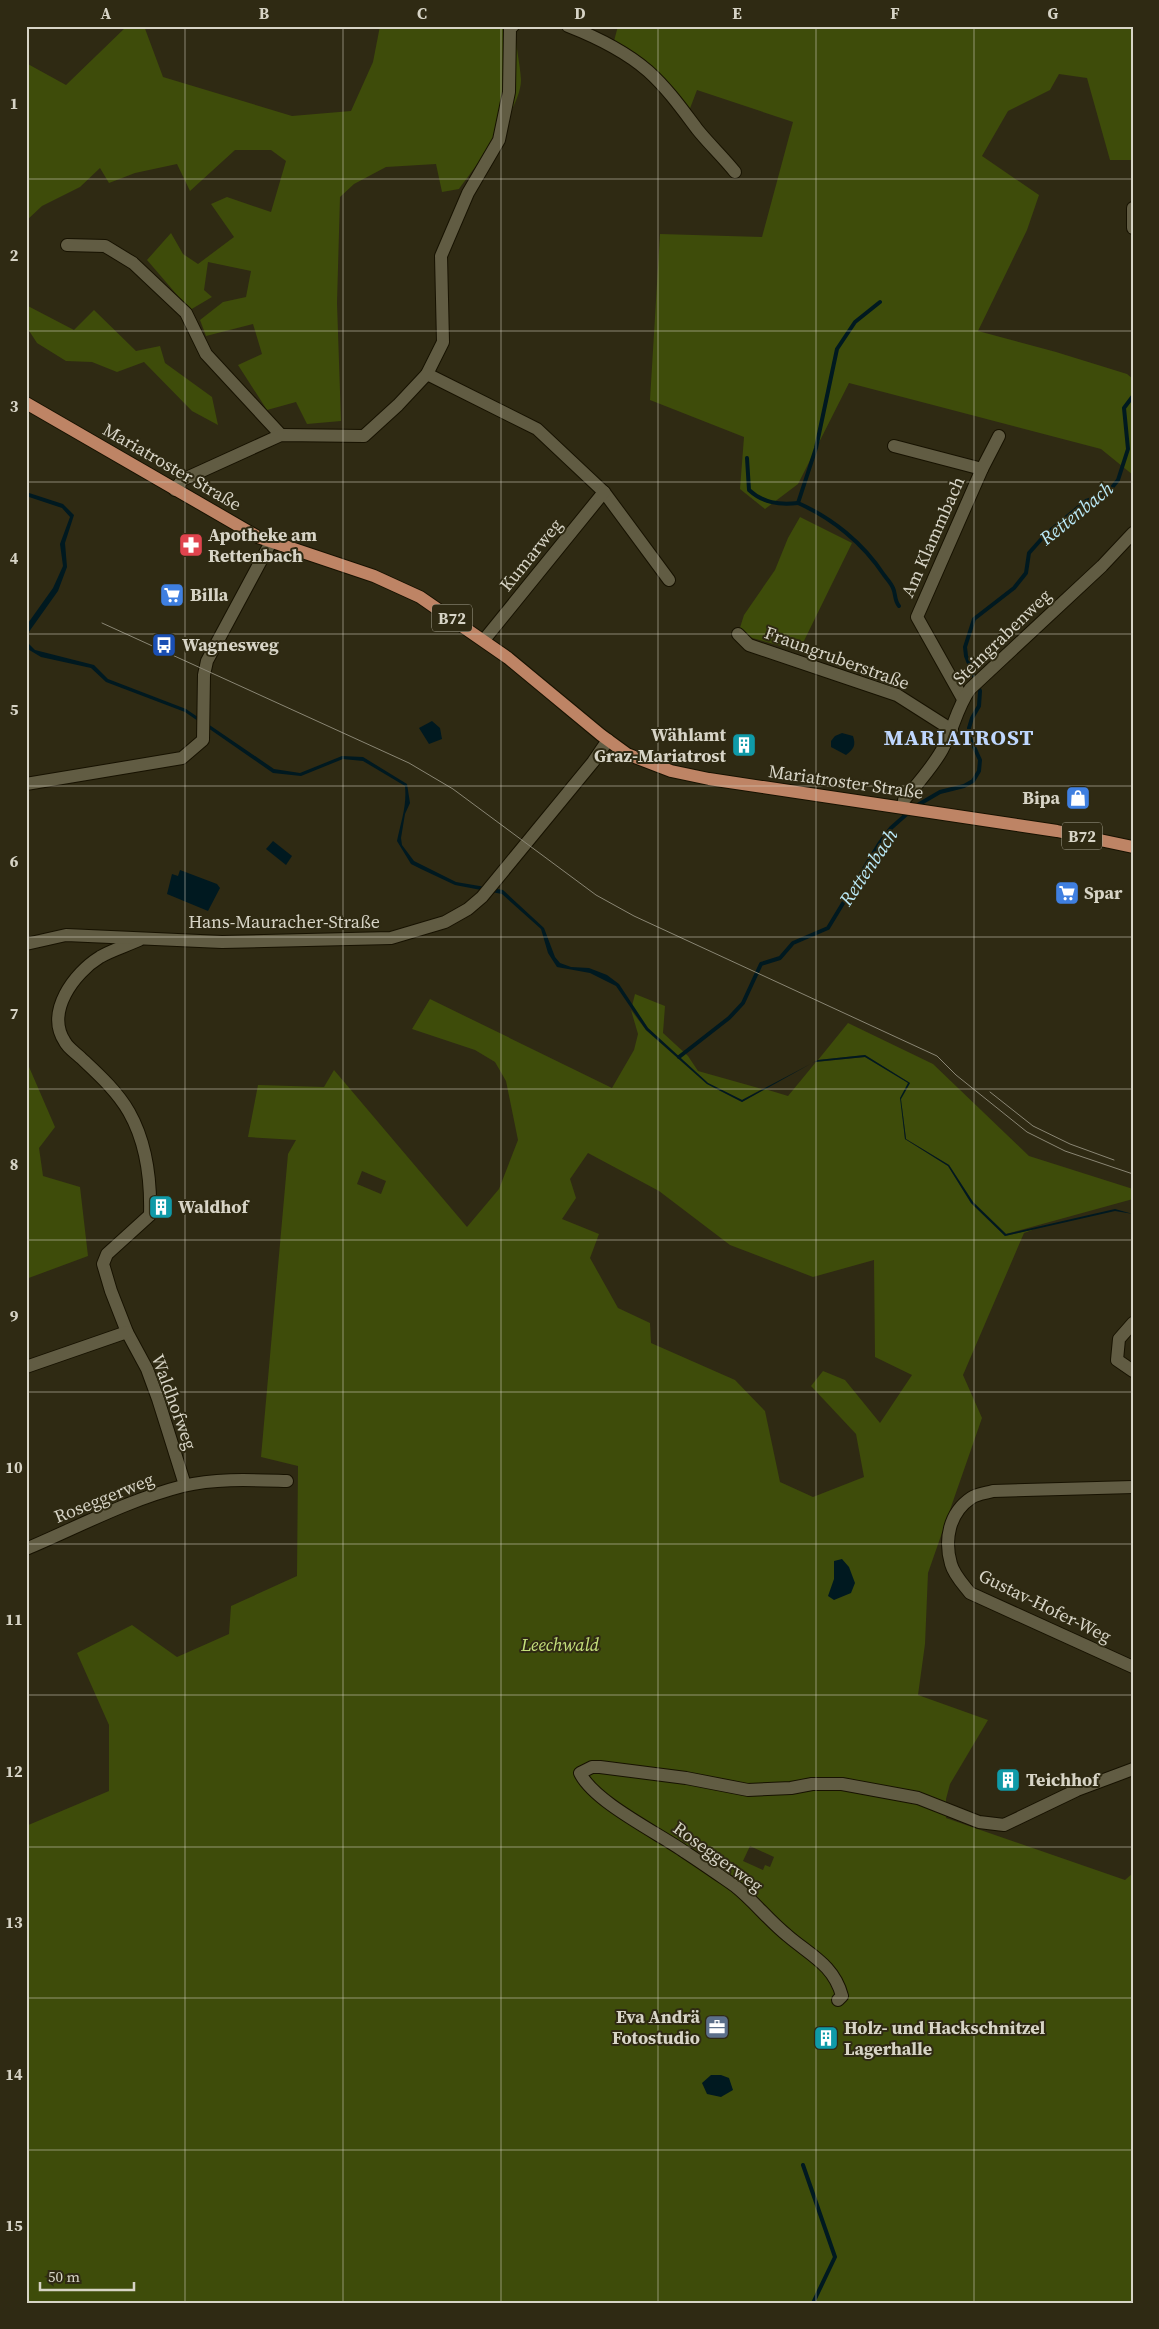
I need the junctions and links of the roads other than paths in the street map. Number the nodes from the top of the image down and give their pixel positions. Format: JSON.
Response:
{"nodes":[{"id":1,"x":513,"y":26,"type":"edge"},
{"id":2,"x":568,"y":26,"type":"edge"},
{"id":3,"x":735,"y":172,"type":"dead end"},
{"id":4,"x":1133,"y":208,"type":"edge"},
{"id":5,"x":1133,"y":228,"type":"edge"},
{"id":6,"x":67,"y":245,"type":"dead end"},
{"id":7,"x":427,"y":374,"type":"junction"},
{"id":8,"x":26,"y":403,"type":"edge"},
{"id":9,"x":281,"y":435,"type":"junction"},
{"id":10,"x":999,"y":436,"type":"dead end"},
{"id":11,"x":894,"y":446,"type":"dead end"},
{"id":12,"x":982,"y":469,"type":"junction"},
{"id":13,"x":174,"y":490,"type":"junction"},
{"id":14,"x":604,"y":492,"type":"junction"},
{"id":15,"x":1133,"y":533,"type":"edge"},
{"id":16,"x":271,"y":542,"type":"junction"},
{"id":17,"x":669,"y":580,"type":"dead end"},
{"id":18,"x":738,"y":634,"type":"dead end"},
{"id":19,"x":484,"y":640,"type":"junction"},
{"id":20,"x":966,"y":694,"type":"junction"},
{"id":21,"x":952,"y":730,"type":"junction"},
{"id":22,"x":608,"y":740,"type":"junction"},
{"id":23,"x":26,"y":784,"type":"edge"},
{"id":24,"x":907,"y":808,"type":"junction"},
{"id":25,"x":1133,"y":846,"type":"edge"},
{"id":26,"x":143,"y":938,"type":"junction"},
{"id":27,"x":26,"y":944,"type":"edge"},
{"id":28,"x":1133,"y":1323,"type":"edge"},
{"id":29,"x":127,"y":1332,"type":"junction"},
{"id":30,"x":26,"y":1368,"type":"edge"},
{"id":31,"x":1133,"y":1371,"type":"edge"},
{"id":32,"x":287,"y":1481,"type":"dead end"},
{"id":33,"x":185,"y":1485,"type":"junction"},
{"id":34,"x":1133,"y":1487,"type":"edge"},
{"id":35,"x":26,"y":1549,"type":"edge"},
{"id":36,"x":1133,"y":1667,"type":"edge"},
{"id":37,"x":1133,"y":1770,"type":"edge"},
{"id":38,"x":838,"y":2000,"type":"dead end"}],
"edges":[{"from":1,"to":7,"type":"street"},
{"from":2,"to":3,"type":"street"},
{"from":4,"to":5,"type":"street"},
{"from":6,"to":9,"type":"street"},
{"from":7,"to":9,"type":"street"},
{"from":7,"to":14,"type":"street"},
{"from":8,"to":13,"type":"main road","name":"Mariatroster Straße","number":"B72"},
{"from":9,"to":13,"type":"street"},
{"from":10,"to":12,"type":"street","name":"Am Klammbach"},
{"from":11,"to":12,"type":"street","name":"Am Klammbach"},
{"from":12,"to":20,"type":"street","name":"Am Klammbach"},
{"from":13,"to":16,"type":"main road","name":"Mariatroster Straße","number":"B72"},
{"from":14,"to":17,"type":"street"},
{"from":14,"to":19,"type":"street","name":"Kumarweg"},
{"from":15,"to":20,"type":"street","name":"Steingrabenweg"},
{"from":16,"to":19,"type":"main road","name":"Mariatroster Straße","number":"B72"},
{"from":16,"to":23,"type":"street"},
{"from":18,"to":21,"type":"street","name":"Fraungruberstraße"},
{"from":19,"to":22,"type":"main road","name":"Mariatroster Straße","number":"B72"},
{"from":20,"to":21,"type":"street","name":"Steingrabenweg"},
{"from":21,"to":24,"type":"street","name":"Steingrabenweg"},
{"from":22,"to":24,"type":"main road","name":"Mariatroster Straße","number":"B72"},
{"from":22,"to":26,"type":"street","name":"Hans-Mauracher-Straße"},
{"from":24,"to":25,"type":"main road","name":"Mariatroster Straße","number":"B72"},
{"from":26,"to":27,"type":"street","name":"Hans-Mauracher-Straße"},
{"from":26,"to":29,"type":"street","name":"Waldhofweg"},
{"from":28,"to":31,"type":"street"},
{"from":29,"to":30,"type":"street"},
{"from":29,"to":33,"type":"street","name":"Waldhofweg"},
{"from":32,"to":33,"type":"street","name":"Roseggerweg"},
{"from":33,"to":35,"type":"street","name":"Roseggerweg"},
{"from":34,"to":36,"type":"street","name":"Gustav-Hofer-Weg"},
{"from":37,"to":38,"type":"street","name":"Roseggerweg"}]}
